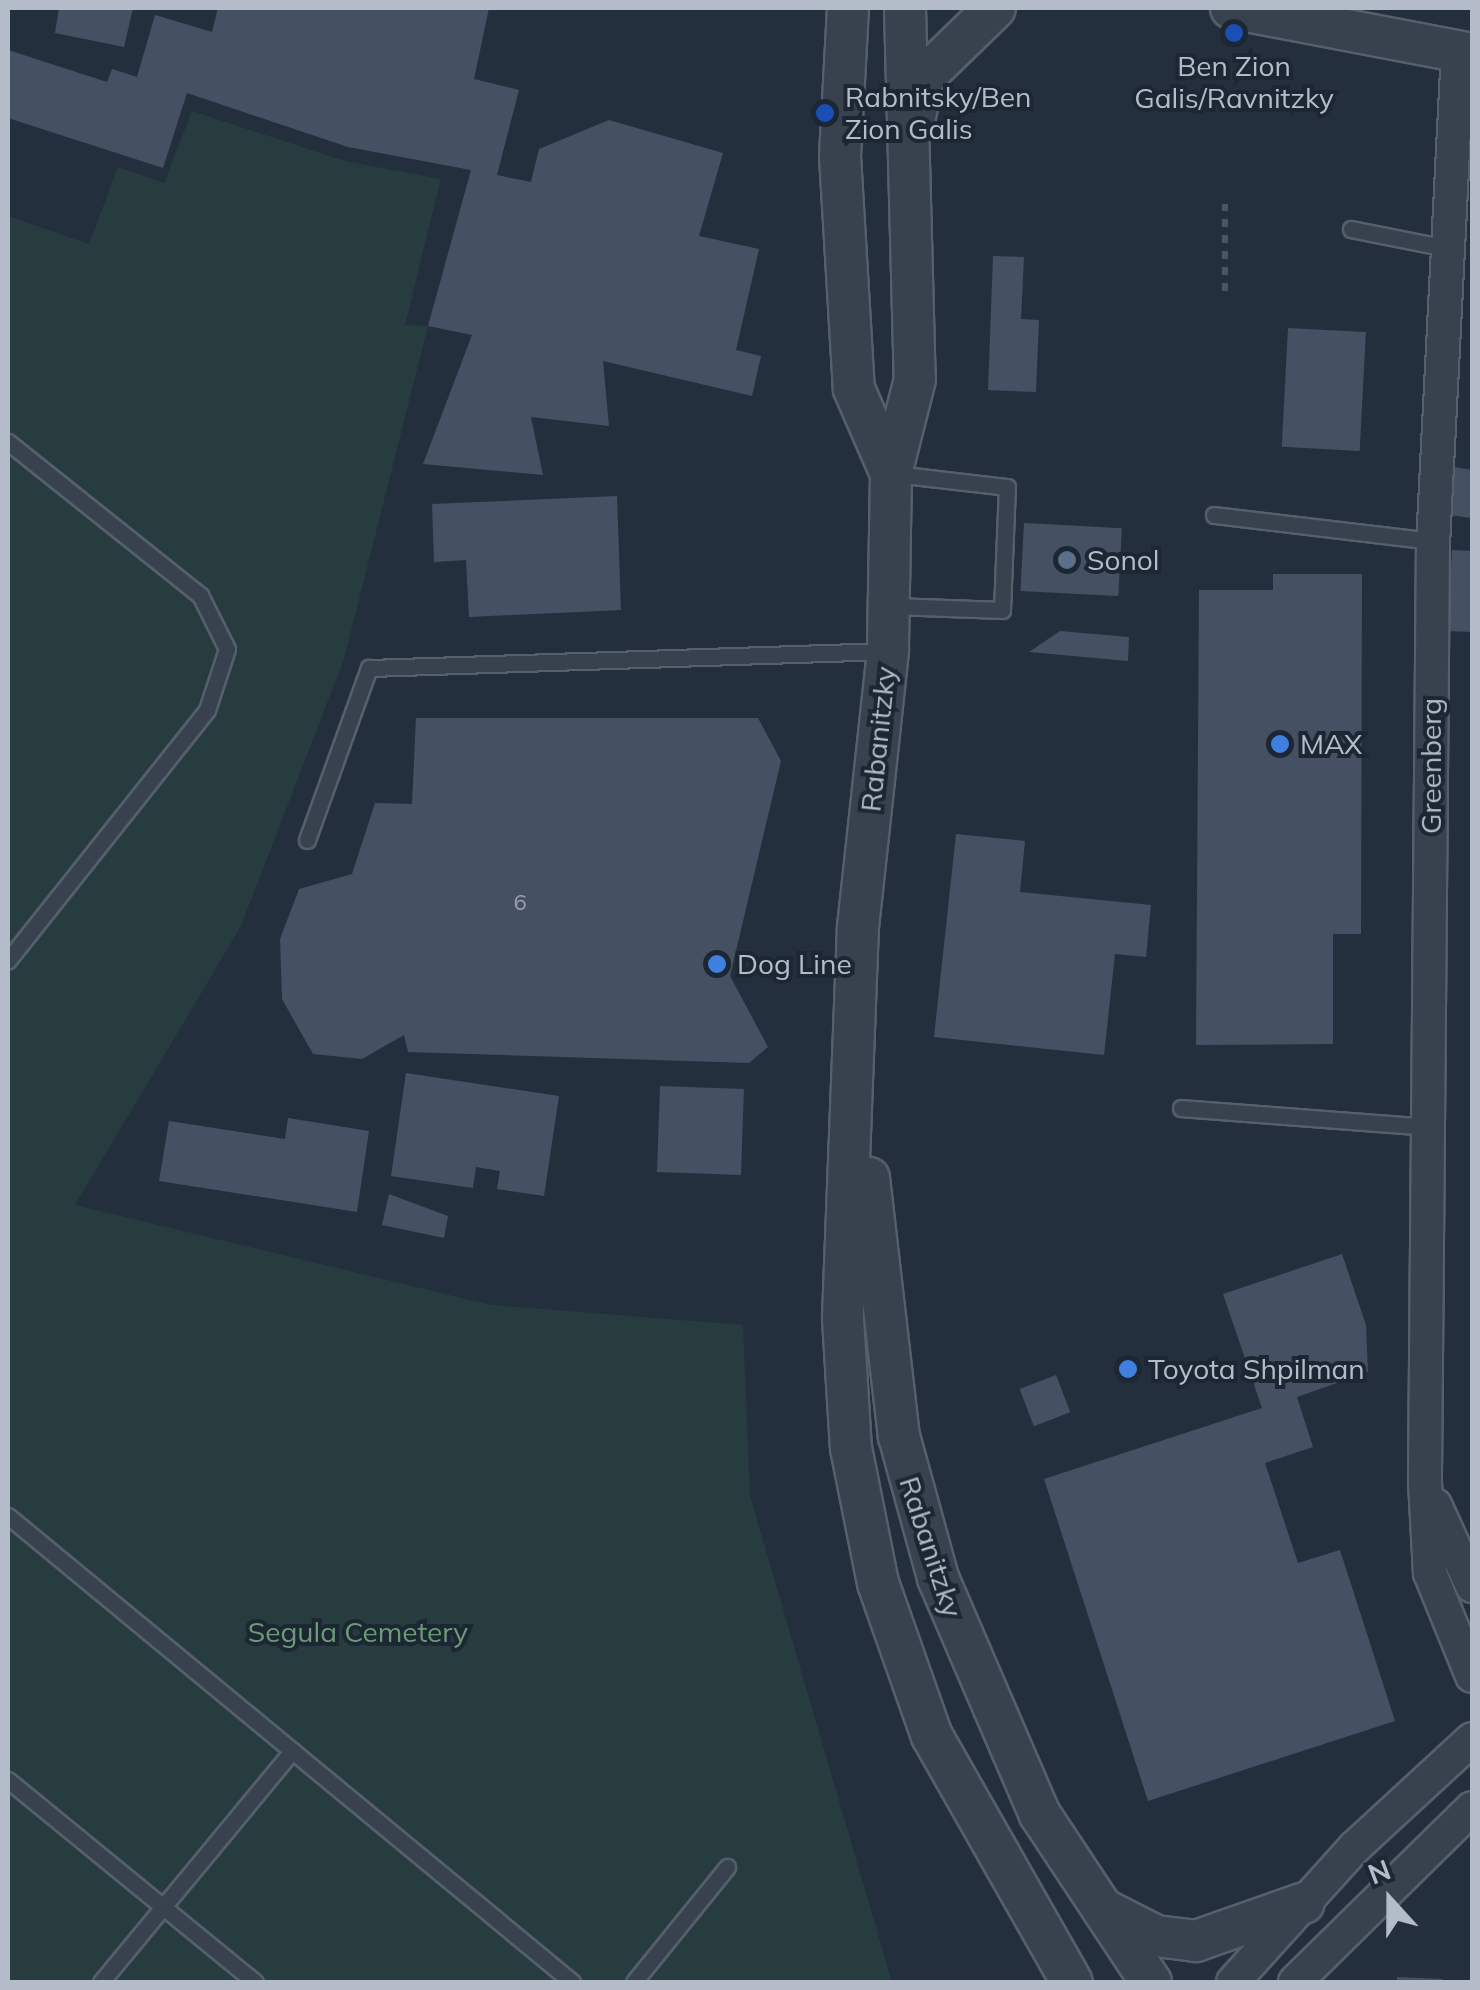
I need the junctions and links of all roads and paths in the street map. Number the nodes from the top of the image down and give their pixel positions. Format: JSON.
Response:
{"nodes":[{"id":1,"x":848,"y":8,"type":"edge"},
{"id":2,"x":906,"y":8,"type":"edge"},
{"id":3,"x":995,"y":8,"type":"edge"},
{"id":4,"x":1231,"y":8,"type":"edge"},
{"id":5,"x":1465,"y":52,"type":"edge"},
{"id":6,"x":905,"y":164,"type":"junction"},
{"id":7,"x":1225,"y":204,"type":"dead end"},
{"id":8,"x":1351,"y":229,"type":"dead end"},
{"id":9,"x":1446,"y":248,"type":"junction"},
{"id":10,"x":1225,"y":292,"type":"dead end"},
{"id":11,"x":8,"y":442,"type":"edge"},
{"id":12,"x":891,"y":474,"type":"junction"},
{"id":13,"x":1214,"y":514,"type":"dead end"},
{"id":14,"x":1433,"y":541,"type":"junction"},
{"id":15,"x":889,"y":606,"type":"junction"},
{"id":16,"x":888,"y":651,"type":"junction"},
{"id":17,"x":308,"y":840,"type":"dead end"},
{"id":18,"x":8,"y":960,"type":"edge"},
{"id":19,"x":856,"y":1064,"type":"junction"},
{"id":20,"x":1181,"y":1108,"type":"dead end"},
{"id":21,"x":1428,"y":1127,"type":"junction"},
{"id":22,"x":1425,"y":1482,"type":"junction"},
{"id":23,"x":8,"y":1516,"type":"edge"},
{"id":24,"x":1472,"y":1586,"type":"edge"},
{"id":25,"x":1472,"y":1676,"type":"edge"},
{"id":26,"x":1472,"y":1738,"type":"edge"},
{"id":27,"x":292,"y":1751,"type":"junction"},
{"id":28,"x":8,"y":1780,"type":"edge"},
{"id":29,"x":1472,"y":1808,"type":"edge"},
{"id":30,"x":728,"y":1867,"type":"dead end"},
{"id":31,"x":1091,"y":1900,"type":"junction"},
{"id":32,"x":1304,"y":1903,"type":"junction"},
{"id":33,"x":163,"y":1907,"type":"junction"},
{"id":34,"x":100,"y":1982,"type":"edge"},
{"id":35,"x":255,"y":1982,"type":"edge"},
{"id":36,"x":572,"y":1982,"type":"edge"},
{"id":37,"x":634,"y":1982,"type":"edge"},
{"id":38,"x":1072,"y":1982,"type":"edge"},
{"id":39,"x":1151,"y":1982,"type":"edge"},
{"id":40,"x":1233,"y":1982,"type":"edge"},
{"id":41,"x":1295,"y":1982,"type":"edge"}],
"edges":[{"from":1,"to":12,"type":"street","name":"Rabanitzky"},
{"from":2,"to":6,"type":"street","name":"Rabanitzky"},
{"from":3,"to":6,"type":"street"},
{"from":4,"to":5,"type":"street"},
{"from":5,"to":9,"type":"street","name":"Greenberg"},
{"from":6,"to":12,"type":"street","name":"Rabanitzky"},
{"from":7,"to":10,"type":"path"},
{"from":8,"to":9,"type":"lane"},
{"from":9,"to":14,"type":"street","name":"Greenberg"},
{"from":11,"to":18,"type":"lane"},
{"from":12,"to":15,"type":"street","name":"Rabanitzky"},
{"from":12,"to":15,"type":"lane"},
{"from":13,"to":14,"type":"lane"},
{"from":14,"to":21,"type":"street","name":"Greenberg"},
{"from":15,"to":16,"type":"street","name":"Rabanitzky"},
{"from":16,"to":17,"type":"lane"},
{"from":16,"to":19,"type":"street","name":"Rabanitzky"},
{"from":19,"to":31,"type":"street","name":"Rabanitzky"},
{"from":19,"to":38,"type":"street","name":"Rabanitzky"},
{"from":20,"to":21,"type":"lane"},
{"from":21,"to":22,"type":"street","name":"Greenberg"},
{"from":22,"to":24,"type":"street","name":"Greenberg"},
{"from":22,"to":25,"type":"street","name":"Greenberg"},
{"from":23,"to":27,"type":"lane"},
{"from":26,"to":32,"type":"street"},
{"from":27,"to":33,"type":"lane"},
{"from":27,"to":36,"type":"lane"},
{"from":28,"to":33,"type":"lane"},
{"from":29,"to":41,"type":"street"},
{"from":30,"to":37,"type":"lane"},
{"from":31,"to":32,"type":"street"},
{"from":31,"to":39,"type":"street","name":"Rabanitzky"},
{"from":32,"to":40,"type":"street"},
{"from":33,"to":34,"type":"lane"},
{"from":33,"to":35,"type":"lane"}]}
